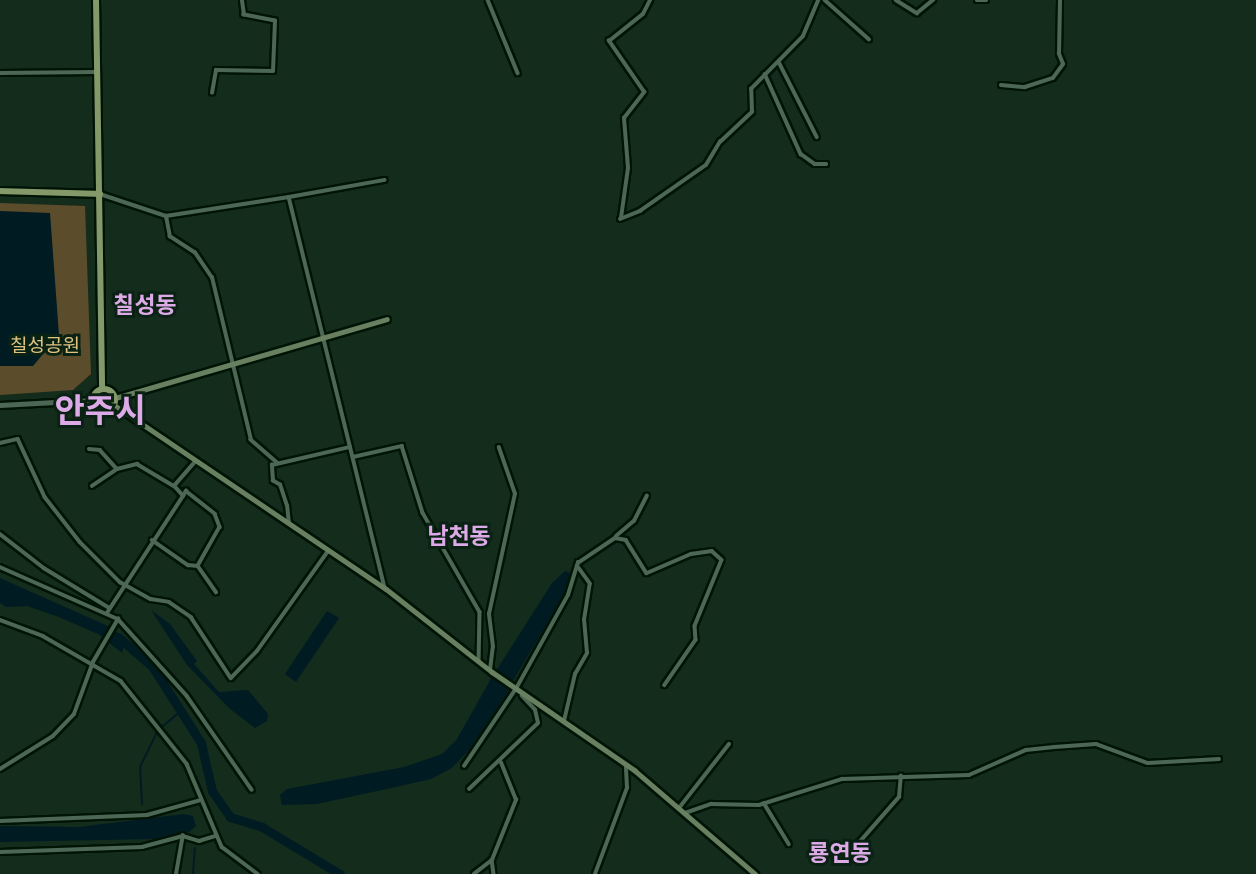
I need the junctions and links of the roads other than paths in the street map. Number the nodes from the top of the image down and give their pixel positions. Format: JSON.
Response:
{"nodes":[{"id":1,"x":96,"y":0,"type":"edge"},
{"id":2,"x":242,"y":0,"type":"edge"},
{"id":3,"x":488,"y":0,"type":"edge"},
{"id":4,"x":650,"y":0,"type":"edge"},
{"id":5,"x":818,"y":0,"type":"edge"},
{"id":6,"x":825,"y":0,"type":"edge"},
{"id":7,"x":896,"y":0,"type":"edge"},
{"id":8,"x":933,"y":0,"type":"edge"},
{"id":9,"x":977,"y":0,"type":"edge"},
{"id":10,"x":985,"y":0,"type":"edge"},
{"id":11,"x":1060,"y":0,"type":"edge"},
{"id":12,"x":869,"y":39,"type":"dead end"},
{"id":13,"x":779,"y":62,"type":"junction"},
{"id":14,"x":98,"y":72,"type":"junction"},
{"id":15,"x":0,"y":73,"type":"edge"},
{"id":16,"x":518,"y":73,"type":"dead end"},
{"id":17,"x":765,"y":74,"type":"junction"},
{"id":18,"x":1001,"y":85,"type":"dead end"},
{"id":19,"x":212,"y":93,"type":"dead end"},
{"id":20,"x":817,"y":137,"type":"dead end"},
{"id":21,"x":826,"y":164,"type":"dead end"},
{"id":22,"x":384,"y":180,"type":"dead end"},
{"id":23,"x":0,"y":191,"type":"edge"},
{"id":24,"x":100,"y":194,"type":"junction"},
{"id":25,"x":289,"y":197,"type":"junction"},
{"id":26,"x":166,"y":216,"type":"junction"},
{"id":27,"x":387,"y":319,"type":"dead end"},
{"id":28,"x":323,"y":337,"type":"junction"},
{"id":29,"x":233,"y":366,"type":"junction"},
{"id":30,"x":102,"y":388,"type":"junction"},
{"id":31,"x":92,"y":400,"type":"junction"},
{"id":32,"x":114,"y":402,"type":"junction"},
{"id":33,"x":0,"y":405,"type":"edge"},
{"id":34,"x":0,"y":443,"type":"edge"},
{"id":35,"x":351,"y":447,"type":"junction"},
{"id":36,"x":499,"y":447,"type":"dead end"},
{"id":37,"x":89,"y":449,"type":"dead end"},
{"id":38,"x":353,"y":457,"type":"junction"},
{"id":39,"x":197,"y":461,"type":"junction"},
{"id":40,"x":277,"y":463,"type":"junction"},
{"id":41,"x":117,"y":469,"type":"junction"},
{"id":42,"x":92,"y":485,"type":"dead end"},
{"id":43,"x":174,"y":486,"type":"junction"},
{"id":44,"x":183,"y":496,"type":"junction"},
{"id":45,"x":647,"y":496,"type":"dead end"},
{"id":46,"x":289,"y":525,"type":"junction"},
{"id":47,"x":0,"y":534,"type":"edge"},
{"id":48,"x":615,"y":538,"type":"junction"},
{"id":49,"x":152,"y":540,"type":"junction"},
{"id":50,"x":328,"y":551,"type":"junction"},
{"id":51,"x":198,"y":566,"type":"junction"},
{"id":52,"x":577,"y":566,"type":"junction"},
{"id":53,"x":0,"y":567,"type":"edge"},
{"id":54,"x":123,"y":584,"type":"junction"},
{"id":55,"x":386,"y":589,"type":"junction"},
{"id":56,"x":216,"y":592,"type":"dead end"},
{"id":57,"x":108,"y":607,"type":"junction"},
{"id":58,"x":480,"y":612,"type":"junction"},
{"id":59,"x":107,"y":613,"type":"junction"},
{"id":60,"x":489,"y":614,"type":"junction"},
{"id":61,"x":0,"y":620,"type":"edge"},
{"id":62,"x":117,"y":620,"type":"junction"},
{"id":63,"x":94,"y":660,"type":"junction"},
{"id":64,"x":479,"y":662,"type":"junction"},
{"id":65,"x":491,"y":671,"type":"junction"},
{"id":66,"x":665,"y":685,"type":"dead end"},
{"id":67,"x":516,"y":687,"type":"junction"},
{"id":68,"x":564,"y":722,"type":"junction"},
{"id":69,"x":729,"y":744,"type":"dead end"},
{"id":70,"x":1219,"y":759,"type":"dead end"},
{"id":71,"x":502,"y":761,"type":"junction"},
{"id":72,"x":464,"y":766,"type":"dead end"},
{"id":73,"x":626,"y":766,"type":"junction"},
{"id":74,"x":0,"y":769,"type":"edge"},
{"id":75,"x":901,"y":776,"type":"junction"},
{"id":76,"x":469,"y":789,"type":"dead end"},
{"id":77,"x":252,"y":790,"type":"dead end"},
{"id":78,"x":201,"y":800,"type":"junction"},
{"id":79,"x":764,"y":803,"type":"junction"},
{"id":80,"x":680,"y":808,"type":"junction"},
{"id":81,"x":685,"y":813,"type":"junction"},
{"id":82,"x":0,"y":821,"type":"edge"},
{"id":83,"x":183,"y":836,"type":"junction"},
{"id":84,"x":215,"y":836,"type":"junction"},
{"id":85,"x":789,"y":844,"type":"dead end"},
{"id":86,"x":857,"y":845,"type":"dead end"},
{"id":87,"x":0,"y":852,"type":"edge"},
{"id":88,"x":492,"y":860,"type":"junction"},
{"id":89,"x":176,"y":874,"type":"edge"},
{"id":90,"x":258,"y":874,"type":"edge"},
{"id":91,"x":474,"y":874,"type":"edge"},
{"id":92,"x":494,"y":874,"type":"edge"},
{"id":93,"x":595,"y":874,"type":"edge"},
{"id":94,"x":755,"y":874,"type":"edge"}],
"edges":[{"from":1,"to":14,"type":"main road"},
{"from":2,"to":19,"type":"street"},
{"from":3,"to":16,"type":"street"},
{"from":4,"to":17,"type":"street"},
{"from":5,"to":13,"type":"street"},
{"from":6,"to":12,"type":"street"},
{"from":7,"to":8,"type":"street"},
{"from":9,"to":10,"type":"street"},
{"from":11,"to":18,"type":"street"},
{"from":13,"to":17,"type":"street"},
{"from":13,"to":20,"type":"street"},
{"from":14,"to":15,"type":"street"},
{"from":14,"to":24,"type":"main road"},
{"from":17,"to":21,"type":"street"},
{"from":22,"to":25,"type":"street"},
{"from":23,"to":24,"type":"main road"},
{"from":24,"to":26,"type":"street"},
{"from":24,"to":30,"type":"main road"},
{"from":25,"to":26,"type":"street"},
{"from":25,"to":28,"type":"street"},
{"from":26,"to":29,"type":"street"},
{"from":27,"to":28,"type":"main road"},
{"from":28,"to":29,"type":"main road"},
{"from":28,"to":35,"type":"street"},
{"from":29,"to":32,"type":"main road"},
{"from":29,"to":40,"type":"street"},
{"from":30,"to":31,"type":"main road"},
{"from":30,"to":32,"type":"main road"},
{"from":31,"to":32,"type":"main road"},
{"from":31,"to":33,"type":"street"},
{"from":32,"to":39,"type":"main road"},
{"from":34,"to":54,"type":"street"},
{"from":35,"to":38,"type":"street"},
{"from":35,"to":40,"type":"street"},
{"from":36,"to":60,"type":"street"},
{"from":37,"to":41,"type":"street"},
{"from":38,"to":55,"type":"street"},
{"from":38,"to":58,"type":"street"},
{"from":39,"to":43,"type":"street"},
{"from":39,"to":46,"type":"main road"},
{"from":40,"to":46,"type":"street"},
{"from":41,"to":42,"type":"street"},
{"from":41,"to":43,"type":"street"},
{"from":43,"to":44,"type":"street"},
{"from":44,"to":49,"type":"street"},
{"from":44,"to":51,"type":"street"},
{"from":45,"to":48,"type":"street"},
{"from":46,"to":50,"type":"main road"},
{"from":47,"to":57,"type":"street"},
{"from":48,"to":52,"type":"street"},
{"from":48,"to":66,"type":"street"},
{"from":49,"to":51,"type":"street"},
{"from":49,"to":54,"type":"street"},
{"from":50,"to":54,"type":"street"},
{"from":50,"to":55,"type":"main road"},
{"from":51,"to":56,"type":"street"},
{"from":52,"to":67,"type":"street"},
{"from":52,"to":68,"type":"street"},
{"from":53,"to":59,"type":"street"},
{"from":54,"to":57,"type":"street"},
{"from":55,"to":64,"type":"main road"},
{"from":57,"to":59,"type":"street"},
{"from":58,"to":60,"type":"street"},
{"from":58,"to":64,"type":"street"},
{"from":59,"to":62,"type":"street"},
{"from":60,"to":65,"type":"street"},
{"from":61,"to":63,"type":"street"},
{"from":62,"to":63,"type":"street"},
{"from":62,"to":77,"type":"street"},
{"from":63,"to":74,"type":"street"},
{"from":63,"to":78,"type":"street"},
{"from":64,"to":65,"type":"main road"},
{"from":65,"to":67,"type":"main road"},
{"from":67,"to":68,"type":"main road"},
{"from":67,"to":71,"type":"street"},
{"from":67,"to":72,"type":"street"},
{"from":68,"to":73,"type":"main road"},
{"from":69,"to":80,"type":"street"},
{"from":70,"to":75,"type":"street"},
{"from":71,"to":76,"type":"street"},
{"from":71,"to":88,"type":"street"},
{"from":73,"to":80,"type":"main road"},
{"from":73,"to":93,"type":"street"},
{"from":75,"to":79,"type":"street"},
{"from":75,"to":86,"type":"street"},
{"from":78,"to":82,"type":"street"},
{"from":78,"to":84,"type":"street"},
{"from":79,"to":81,"type":"street"},
{"from":79,"to":85,"type":"street"},
{"from":80,"to":81,"type":"main road"},
{"from":81,"to":94,"type":"main road"},
{"from":83,"to":84,"type":"street"},
{"from":83,"to":87,"type":"street"},
{"from":83,"to":89,"type":"street"},
{"from":84,"to":90,"type":"street"},
{"from":88,"to":91,"type":"street"},
{"from":88,"to":92,"type":"street"}]}
